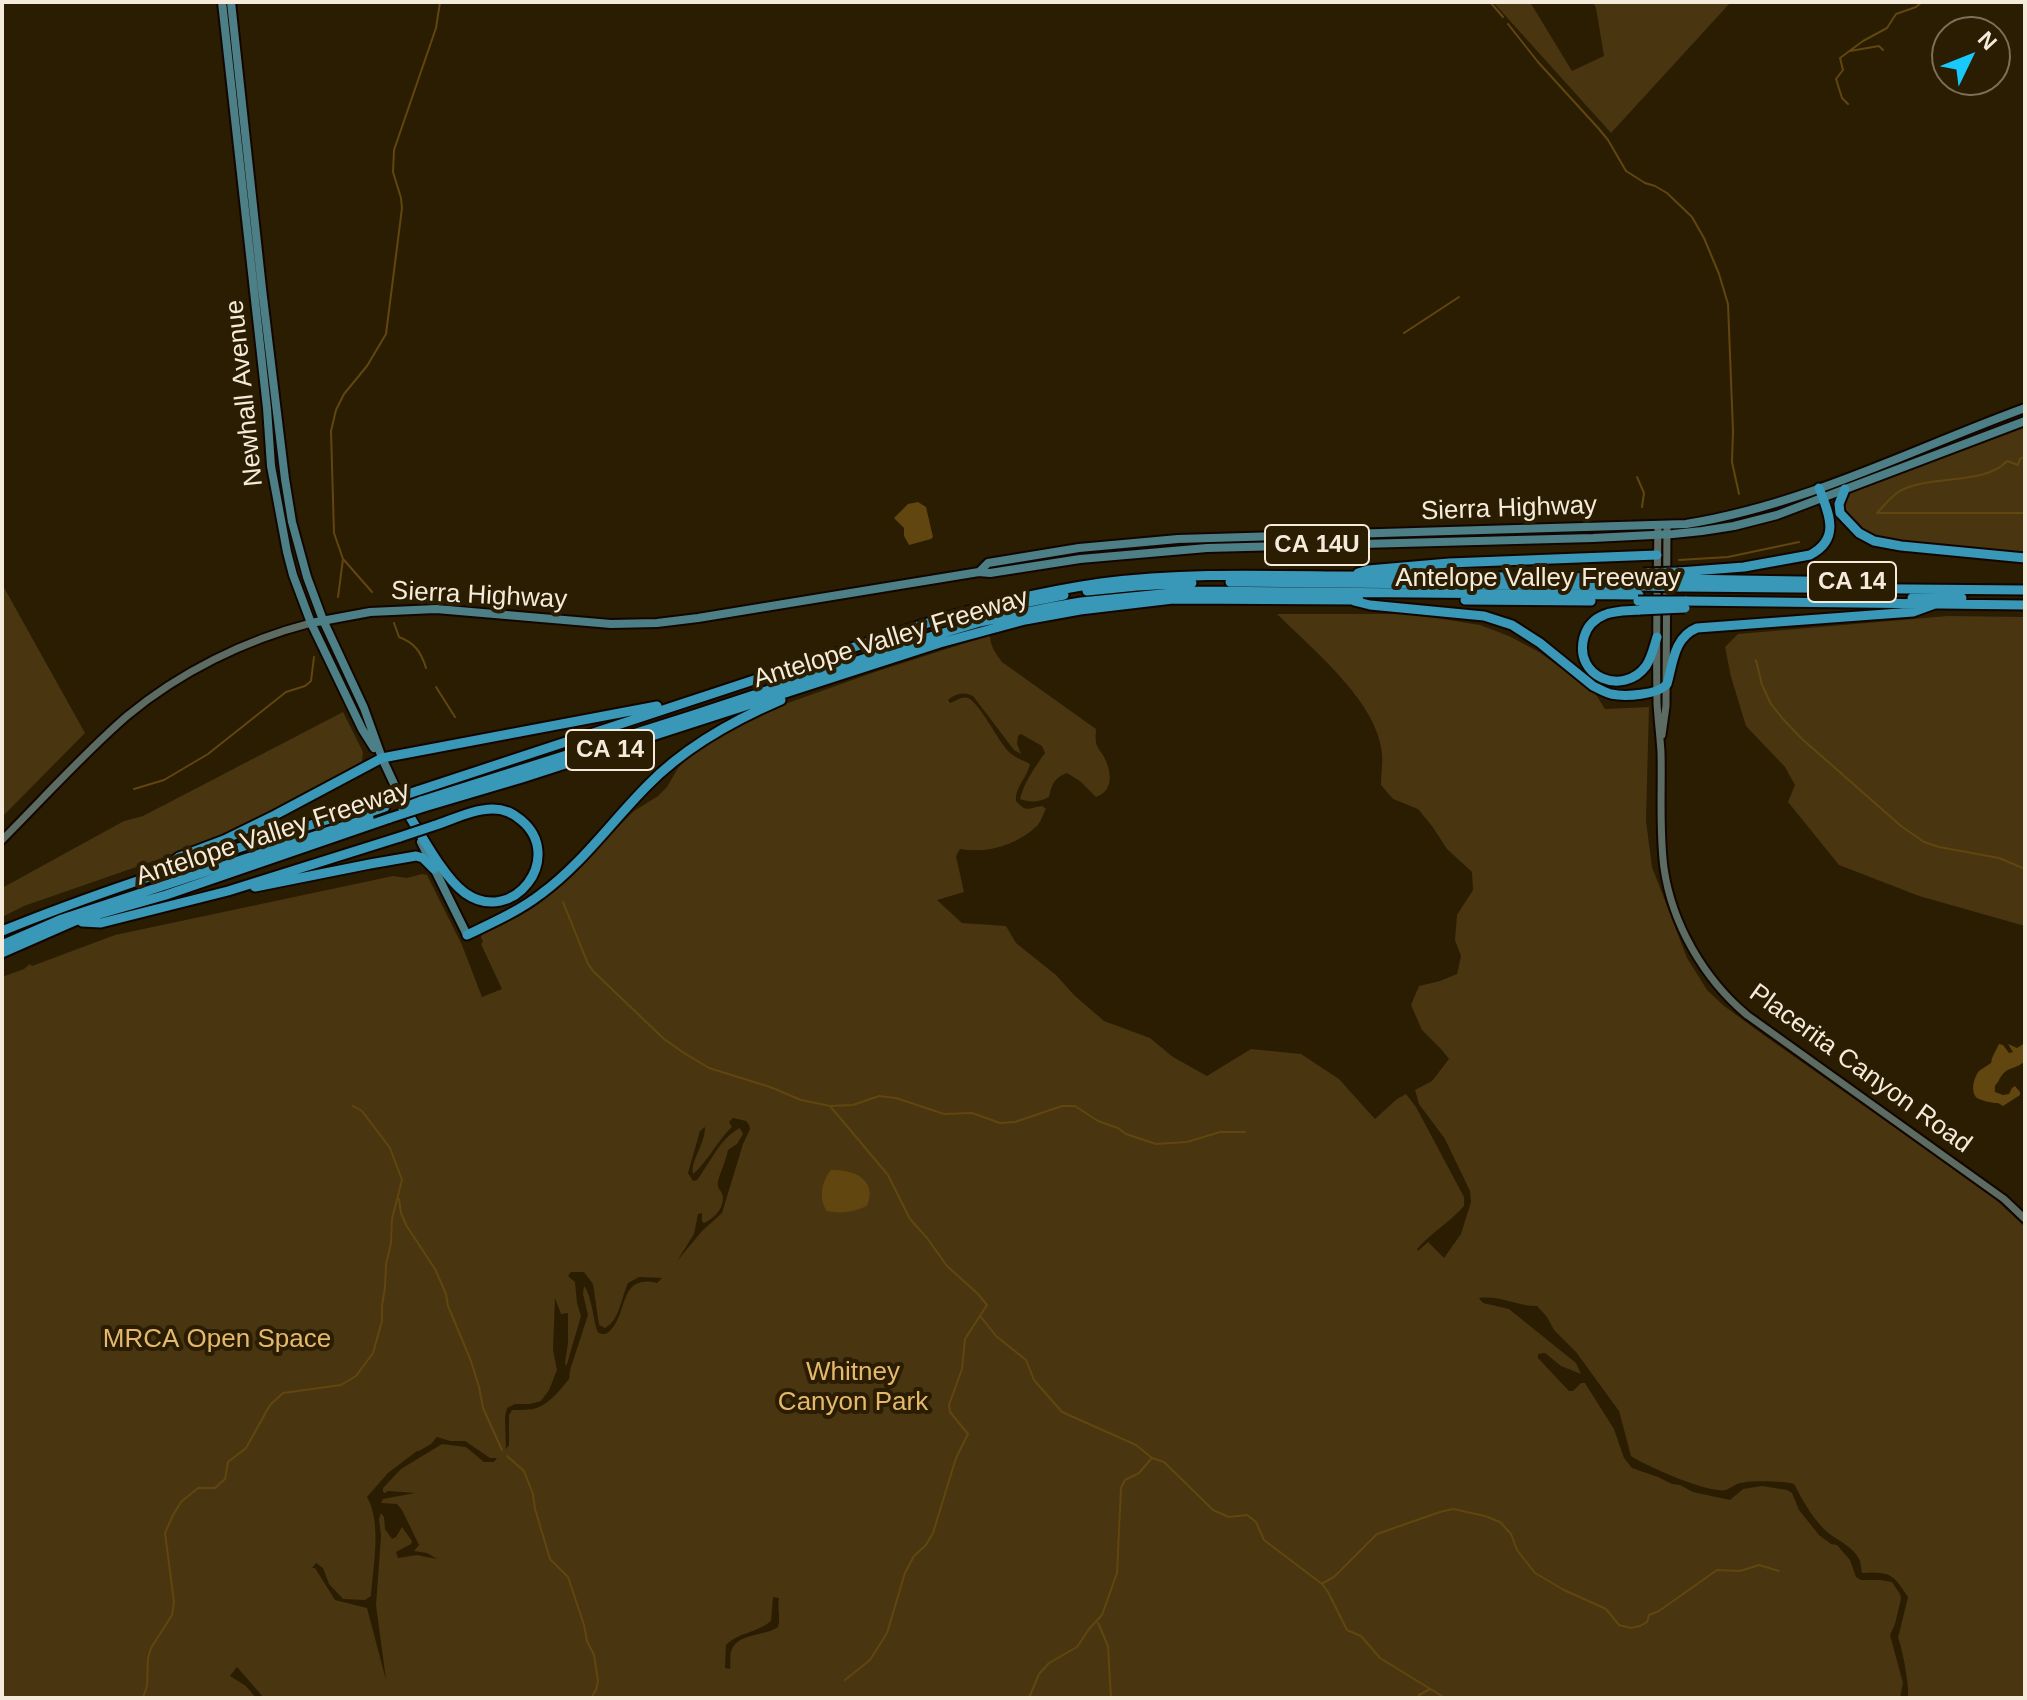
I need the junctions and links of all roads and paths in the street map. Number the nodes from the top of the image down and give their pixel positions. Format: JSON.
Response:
{"nodes":[{"id":1,"x":222,"y":2,"type":"edge"},
{"id":2,"x":231,"y":2,"type":"edge"},
{"id":3,"x":249,"y":253,"type":"junction"},
{"id":4,"x":262,"y":289,"type":"junction"},
{"id":5,"x":262,"y":326,"type":"junction"},
{"id":6,"x":2025,"y":408,"type":"edge"},
{"id":7,"x":2012,"y":413,"type":"junction"},
{"id":8,"x":2020,"y":422,"type":"edge"},
{"id":9,"x":1845,"y":489,"type":"junction"},
{"id":10,"x":1821,"y":493,"type":"junction"},
{"id":11,"x":1662,"y":530,"type":"junction"},
{"id":12,"x":1657,"y":555,"type":"junction"},
{"id":13,"x":2025,"y":558,"type":"edge"},
{"id":14,"x":979,"y":572,"type":"junction"},
{"id":15,"x":1350,"y":576,"type":"junction"},
{"id":16,"x":2025,"y":587,"type":"edge"},
{"id":17,"x":1641,"y":590,"type":"junction"},
{"id":18,"x":1682,"y":590,"type":"junction"},
{"id":19,"x":1041,"y":597,"type":"junction"},
{"id":20,"x":1346,"y":599,"type":"junction"},
{"id":21,"x":2025,"y":599,"type":"edge"},
{"id":22,"x":1935,"y":604,"type":"junction"},
{"id":23,"x":2025,"y":605,"type":"edge"},
{"id":24,"x":1028,"y":615,"type":"junction"},
{"id":25,"x":978,"y":619,"type":"junction"},
{"id":26,"x":323,"y":620,"type":"junction"},
{"id":27,"x":311,"y":623,"type":"junction"},
{"id":28,"x":1657,"y":637,"type":"junction"},
{"id":29,"x":1667,"y":684,"type":"junction"},
{"id":30,"x":796,"y":690,"type":"junction"},
{"id":31,"x":1657,"y":691,"type":"junction"},
{"id":32,"x":695,"y":699,"type":"junction"},
{"id":33,"x":1661,"y":749,"type":"junction"},
{"id":34,"x":382,"y":758,"type":"junction"},
{"id":35,"x":420,"y":799,"type":"junction"},
{"id":36,"x":404,"y":807,"type":"junction"},
{"id":37,"x":387,"y":810,"type":"junction"},
{"id":38,"x":2,"y":840,"type":"edge"},
{"id":39,"x":434,"y":869,"type":"junction"},
{"id":40,"x":159,"y":874,"type":"junction"},
{"id":41,"x":228,"y":891,"type":"junction"},
{"id":42,"x":75,"y":921,"type":"junction"},
{"id":43,"x":2,"y":931,"type":"edge"},
{"id":44,"x":467,"y":935,"type":"joint"},
{"id":45,"x":2,"y":942,"type":"edge"},
{"id":46,"x":2,"y":953,"type":"edge"},
{"id":47,"x":2025,"y":1219,"type":"edge"}],
"edges":[{"from":1,"to":3,"type":"main road","name":"Newhall Avenue"},
{"from":2,"to":4,"type":"main road","name":"Newhall Avenue"},
{"from":3,"to":4,"type":"main road"},
{"from":3,"to":5,"type":"main road","name":"Newhall Avenue"},
{"from":4,"to":5,"type":"main road","name":"Newhall Avenue"},
{"from":5,"to":26,"type":"main road","name":"Newhall Avenue"},
{"from":5,"to":27,"type":"main road","name":"Newhall Avenue"},
{"from":6,"to":7,"type":"main road","name":"Sierra Highway","number":"CA 14U"},
{"from":7,"to":8,"type":"main road"},
{"from":7,"to":10,"type":"main road","name":"Sierra Highway","number":"CA 14U"},
{"from":8,"to":9,"type":"main road","name":"Sierra Highway","number":"CA 14U"},
{"from":9,"to":10,"type":"main road","name":"Sierra Highway","number":"CA 14U"},
{"from":9,"to":13,"type":"highway"},
{"from":10,"to":11,"type":"main road","name":"Sierra Highway","number":"CA 14U"},
{"from":10,"to":18,"type":"highway"},
{"from":11,"to":12,"type":"main road","name":"Placerita Canyon Road"},
{"from":11,"to":14,"type":"main road","name":"Sierra Highway","number":"CA 14U"},
{"from":11,"to":14,"type":"main road","name":"Sierra Highway","number":"CA 14U"},
{"from":11,"to":29,"type":"main road","name":"Placerita Canyon Road"},
{"from":12,"to":15,"type":"highway"},
{"from":12,"to":28,"type":"main road","name":"Placerita Canyon Road"},
{"from":14,"to":26,"type":"main road","name":"Sierra Highway","number":"CA 14U"},
{"from":15,"to":17,"type":"highway","name":"Antelope Valley Freeway","number":"CA 14"},
{"from":15,"to":19,"type":"highway","name":"Antelope Valley Freeway","number":"CA 14"},
{"from":16,"to":18,"type":"highway","name":"Antelope Valley Freeway","number":"CA 14"},
{"from":17,"to":18,"type":"highway","bridge":true},
{"from":17,"to":18,"type":"highway","name":"Antelope Valley Freeway","number":"CA 14","bridge":true},
{"from":17,"to":18,"type":"highway","bridge":true},
{"from":17,"to":19,"type":"highway"},
{"from":17,"to":20,"type":"highway","name":"Antelope Valley Freeway","number":"CA 14"},
{"from":17,"to":24,"type":"highway"},
{"from":17,"to":28,"type":"highway"},
{"from":18,"to":21,"type":"highway"},
{"from":18,"to":22,"type":"highway","name":"Antelope Valley Freeway","number":"CA 14"},
{"from":19,"to":25,"type":"highway","name":"Antelope Valley Freeway","number":"CA 14"},
{"from":20,"to":24,"type":"highway","name":"Antelope Valley Freeway","number":"CA 14"},
{"from":20,"to":31,"type":"highway"},
{"from":22,"to":23,"type":"highway","name":"Antelope Valley Freeway","number":"CA 14"},
{"from":22,"to":29,"type":"highway"},
{"from":24,"to":25,"type":"highway","name":"Antelope Valley Freeway","number":"CA 14"},
{"from":25,"to":30,"type":"highway","name":"Antelope Valley Freeway","number":"CA 14"},
{"from":25,"to":32,"type":"highway","name":"Antelope Valley Freeway","number":"CA 14"},
{"from":25,"to":35,"type":"highway"},
{"from":26,"to":27,"type":"main road","name":"Sierra Highway"},
{"from":26,"to":34,"type":"main road","name":"Newhall Avenue"},
{"from":27,"to":34,"type":"main road","name":"Newhall Avenue"},
{"from":27,"to":38,"type":"main road","name":"Sierra Highway"},
{"from":28,"to":31,"type":"main road","name":"Placerita Canyon Road"},
{"from":29,"to":31,"type":"highway"},
{"from":29,"to":33,"type":"main road","name":"Placerita Canyon Road"},
{"from":30,"to":35,"type":"highway","name":"Antelope Valley Freeway","number":"CA 14"},
{"from":30,"to":44,"type":"highway"},
{"from":31,"to":33,"type":"main road","name":"Placerita Canyon Road"},
{"from":32,"to":34,"type":"highway"},
{"from":32,"to":35,"type":"highway","name":"Antelope Valley Freeway","number":"CA 14"},
{"from":33,"to":47,"type":"main road","name":"Placerita Canyon Road"},
{"from":34,"to":36,"type":"main road","name":"Newhall Avenue"},
{"from":34,"to":40,"type":"highway"},
{"from":35,"to":37,"type":"highway","name":"Antelope Valley Freeway","number":"CA 14","bridge":true},
{"from":35,"to":37,"type":"highway","name":"Antelope Valley Freeway","number":"CA 14","bridge":true},
{"from":36,"to":39,"type":"main road","name":"Newhall Avenue"},
{"from":36,"to":41,"type":"highway","bridge":true},
{"from":37,"to":40,"type":"highway","name":"Antelope Valley Freeway","number":"CA 14"},
{"from":37,"to":42,"type":"highway","name":"Antelope Valley Freeway","number":"CA 14"},
{"from":37,"to":45,"type":"highway"},
{"from":39,"to":41,"type":"highway"},
{"from":39,"to":44,"type":"main road","name":"Newhall Avenue"},
{"from":40,"to":43,"type":"highway","name":"Antelope Valley Freeway","number":"CA 14"},
{"from":41,"to":42,"type":"highway"},
{"from":42,"to":46,"type":"highway","name":"Antelope Valley Freeway","number":"CA 14"}]}
